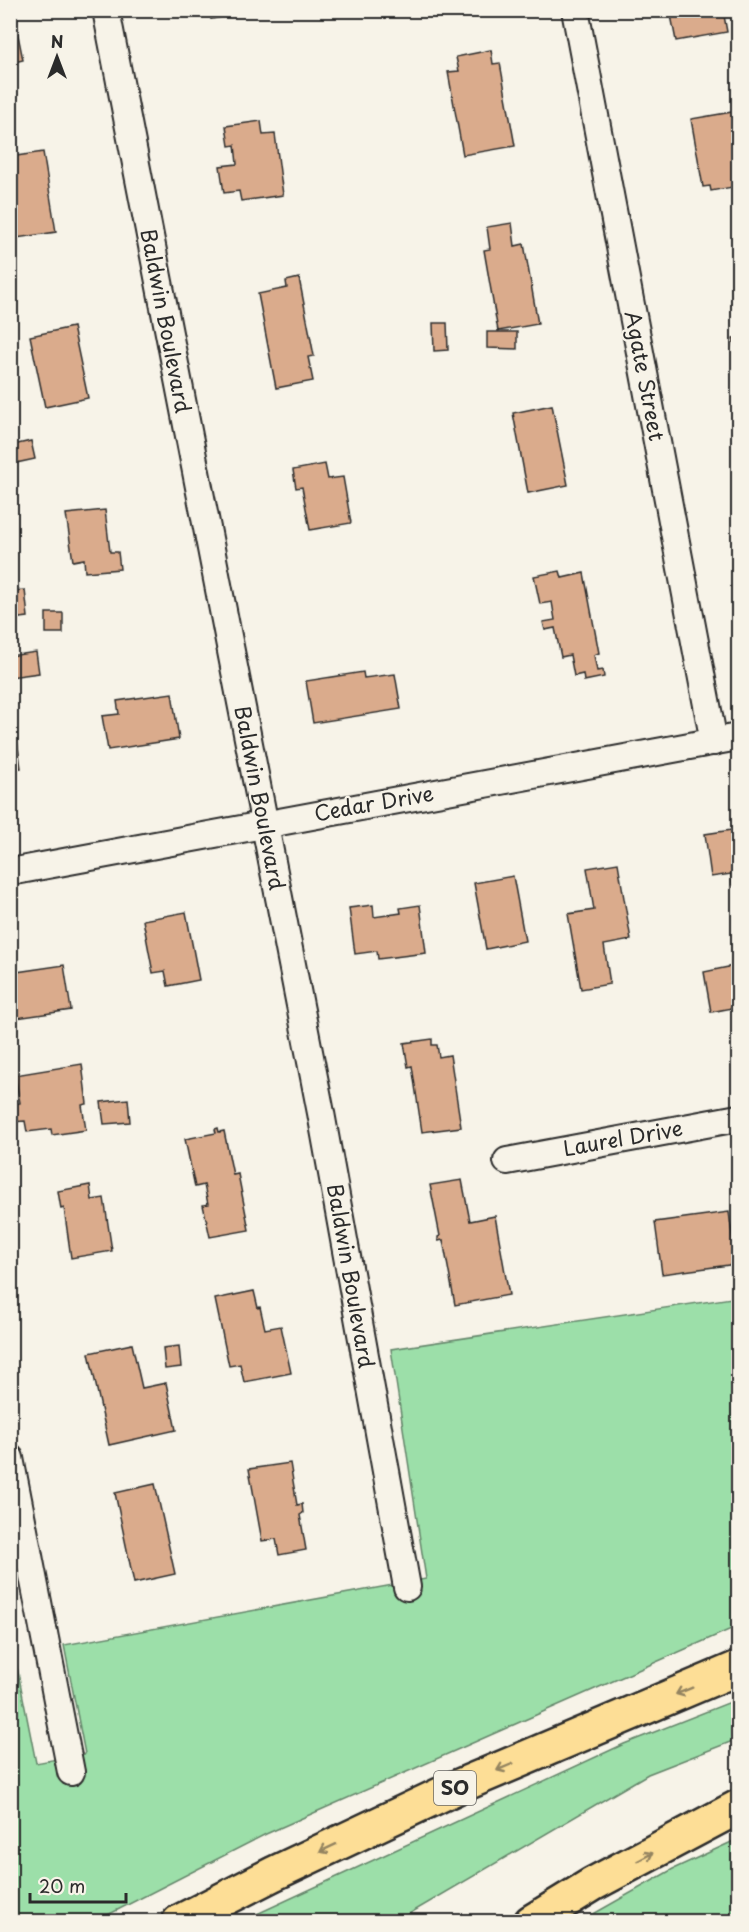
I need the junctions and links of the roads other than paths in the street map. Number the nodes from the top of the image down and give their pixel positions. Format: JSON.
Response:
{"nodes":[{"id":1,"x":106,"y":10,"type":"edge"},
{"id":2,"x":575,"y":10,"type":"edge"},
{"id":3,"x":726,"y":739,"type":"edge"},
{"id":4,"x":264,"y":824,"type":"junction"},
{"id":5,"x":10,"y":872,"type":"edge"},
{"id":6,"x":738,"y":1118,"type":"edge"},
{"id":7,"x":507,"y":1161,"type":"dead end"},
{"id":8,"x":10,"y":1458,"type":"edge"},
{"id":9,"x":407,"y":1587,"type":"dead end"},
{"id":10,"x":738,"y":1668,"type":"edge"},
{"id":11,"x":71,"y":1772,"type":"dead end"},
{"id":12,"x":738,"y":1807,"type":"edge"},
{"id":13,"x":593,"y":1884,"type":"junction"},
{"id":14,"x":179,"y":1922,"type":"edge"},
{"id":15,"x":521,"y":1922,"type":"edge"},
{"id":16,"x":531,"y":1922,"type":"edge"}],
"edges":[{"from":1,"to":4,"type":"street","name":"Baldwin Boulevard"},
{"from":2,"to":3,"type":"street","name":"Agate Street"},
{"from":3,"to":4,"type":"street","name":"Cedar Drive"},
{"from":4,"to":5,"type":"street","name":"Cedar Drive"},
{"from":4,"to":9,"type":"street","name":"Baldwin Boulevard"},
{"from":6,"to":7,"type":"street","name":"Laurel Drive"},
{"from":8,"to":11,"type":"street"},
{"from":10,"to":14,"type":"highway","number":"SO","one_way":true},
{"from":13,"to":12,"type":"highway","one_way":true},
{"from":13,"to":15,"type":"highway"},
{"from":13,"to":16,"type":"highway"}]}
